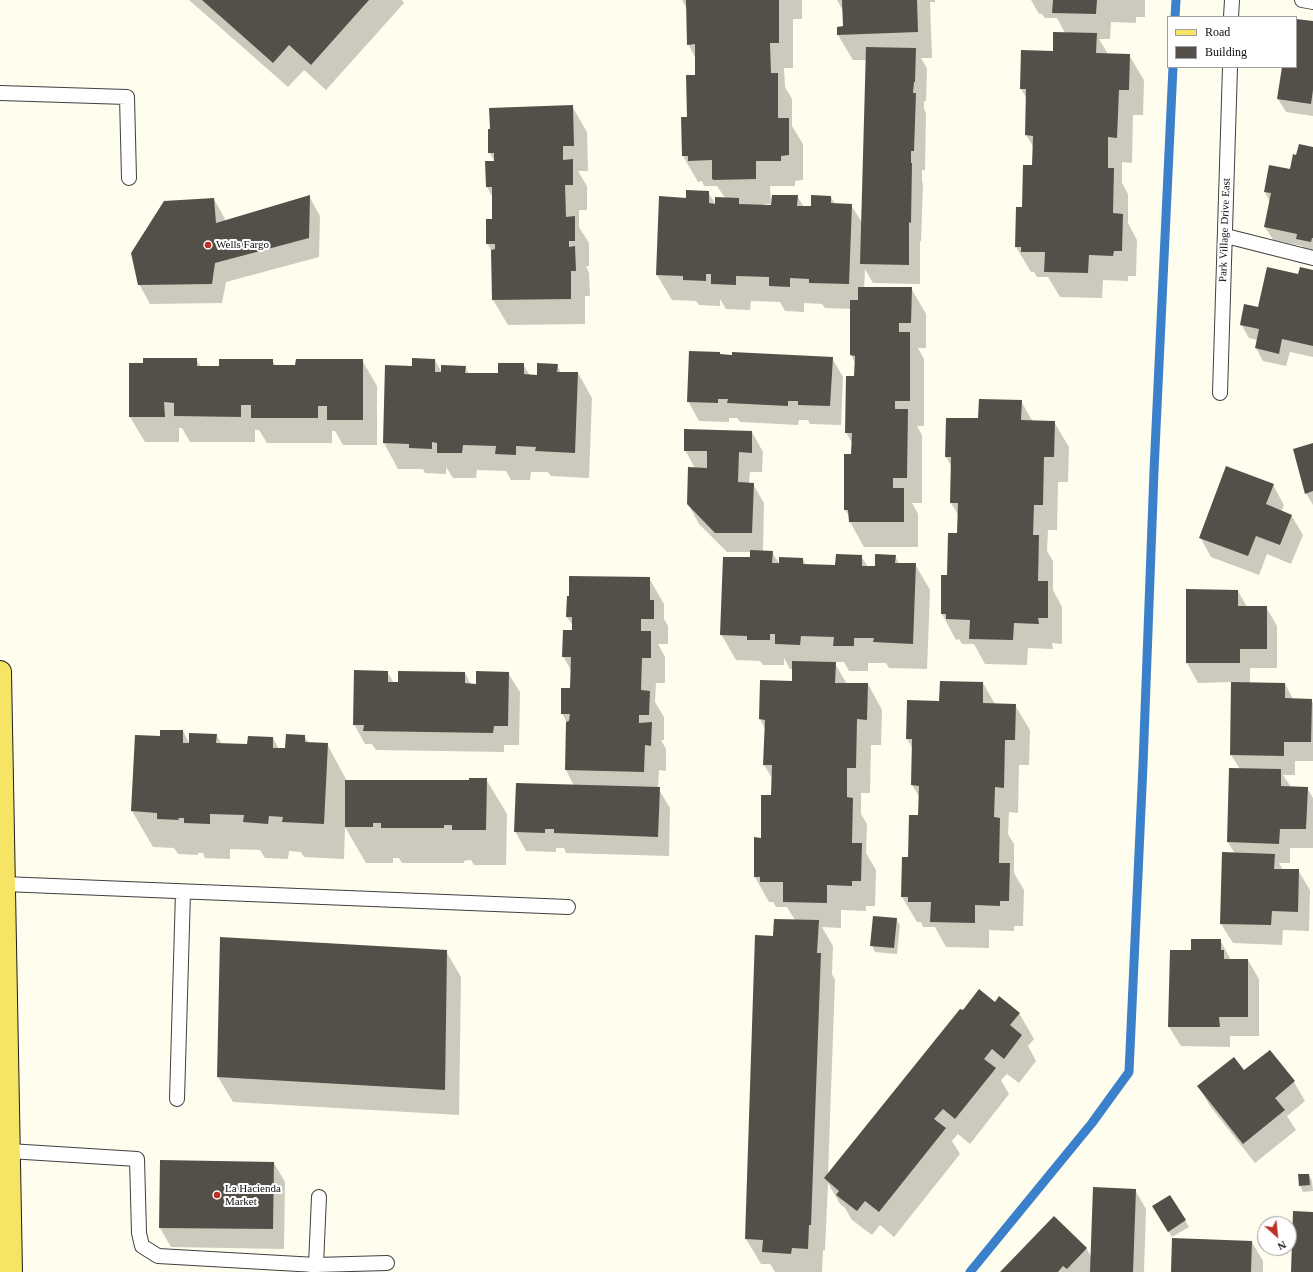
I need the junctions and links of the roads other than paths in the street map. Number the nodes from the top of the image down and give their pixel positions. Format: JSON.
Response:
{"nodes":[{"id":1,"x":1232,"y":0,"type":"edge"},
{"id":2,"x":1302,"y":0,"type":"edge"},
{"id":3,"x":1313,"y":2,"type":"edge"},
{"id":4,"x":1231,"y":16,"type":"edge"},
{"id":5,"x":1230,"y":68,"type":"edge"},
{"id":6,"x":0,"y":93,"type":"edge"},
{"id":7,"x":129,"y":178,"type":"dead end"},
{"id":8,"x":1226,"y":236,"type":"junction"},
{"id":9,"x":1313,"y":258,"type":"edge"},
{"id":10,"x":1220,"y":393,"type":"dead end"},
{"id":11,"x":0,"y":672,"type":"edge"},
{"id":12,"x":4,"y":884,"type":"junction"},
{"id":13,"x":183,"y":892,"type":"junction"},
{"id":14,"x":568,"y":907,"type":"dead end"},
{"id":15,"x":177,"y":1099,"type":"dead end"},
{"id":16,"x":9,"y":1151,"type":"junction"},
{"id":17,"x":319,"y":1197,"type":"dead end"},
{"id":18,"x":387,"y":1263,"type":"dead end"},
{"id":19,"x":315,"y":1268,"type":"edge"},
{"id":20,"x":11,"y":1272,"type":"edge"}],
"edges":[{"from":1,"to":4,"type":"lane"},
{"from":2,"to":3,"type":"lane"},
{"from":5,"to":8,"type":"lane","name":"Park Village Drive East"},
{"from":6,"to":7,"type":"lane"},
{"from":8,"to":9,"type":"lane"},
{"from":8,"to":10,"type":"lane","name":"Park Village Drive East"},
{"from":11,"to":12,"type":"main road"},
{"from":12,"to":13,"type":"lane"},
{"from":12,"to":16,"type":"main road"},
{"from":13,"to":14,"type":"lane"},
{"from":13,"to":15,"type":"lane"},
{"from":16,"to":19,"type":"lane"},
{"from":16,"to":20,"type":"main road"},
{"from":17,"to":19,"type":"lane"},
{"from":18,"to":19,"type":"lane"}]}
